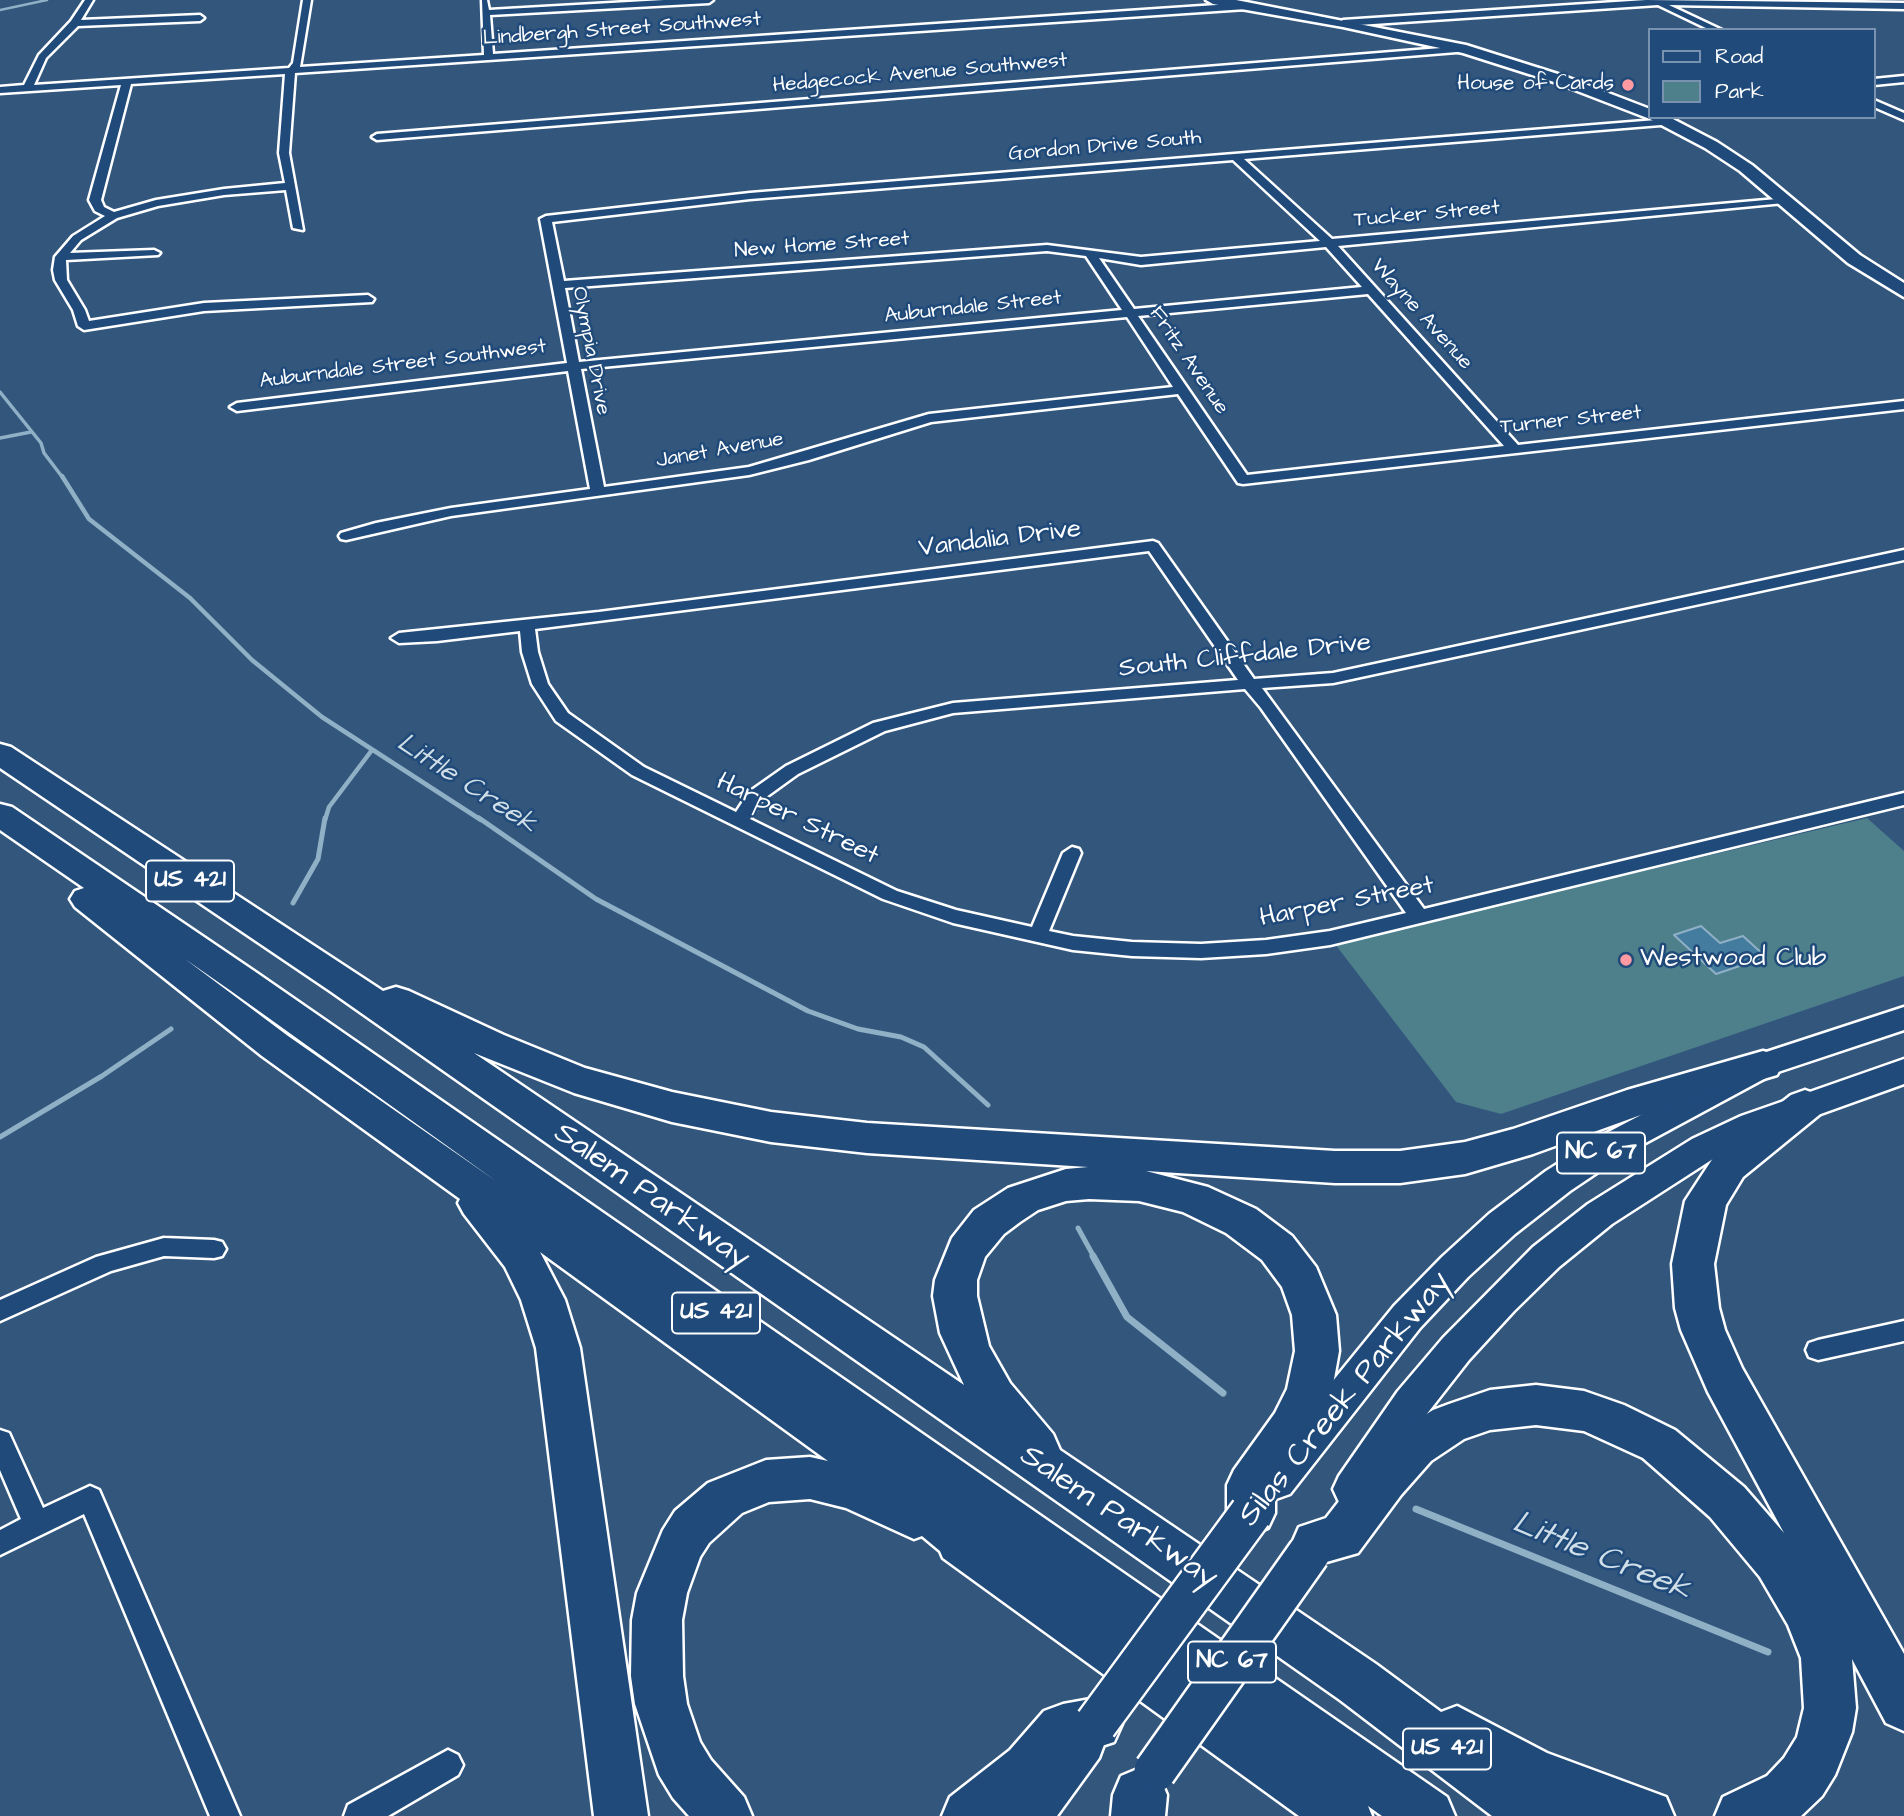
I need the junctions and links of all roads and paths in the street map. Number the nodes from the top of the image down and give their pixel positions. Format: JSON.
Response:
{"nodes":[{"id":1,"x":89,"y":0,"type":"edge"},
{"id":2,"x":307,"y":0,"type":"edge"},
{"id":3,"x":484,"y":0,"type":"edge"},
{"id":4,"x":709,"y":0,"type":"edge"},
{"id":5,"x":1213,"y":0,"type":"edge"},
{"id":6,"x":1654,"y":1,"type":"edge"},
{"id":7,"x":1246,"y":6,"type":"junction"},
{"id":8,"x":1904,"y":6,"type":"edge"},
{"id":9,"x":485,"y":13,"type":"junction"},
{"id":10,"x":200,"y":18,"type":"dead end"},
{"id":11,"x":75,"y":23,"type":"junction"},
{"id":12,"x":1343,"y":23,"type":"junction"},
{"id":13,"x":1714,"y":28,"type":"edge"},
{"id":14,"x":1466,"y":49,"type":"junction"},
{"id":15,"x":489,"y":57,"type":"junction"},
{"id":16,"x":290,"y":72,"type":"junction"},
{"id":17,"x":1904,"y":79,"type":"edge"},
{"id":18,"x":126,"y":82,"type":"junction"},
{"id":19,"x":1876,"y":82,"type":"edge"},
{"id":20,"x":28,"y":88,"type":"junction"},
{"id":21,"x":0,"y":90,"type":"edge"},
{"id":22,"x":1876,"y":104,"type":"edge"},
{"id":23,"x":1648,"y":113,"type":"edge"},
{"id":24,"x":1648,"y":117,"type":"edge"},
{"id":25,"x":1904,"y":117,"type":"edge"},
{"id":26,"x":1660,"y":119,"type":"edge"},
{"id":27,"x":377,"y":136,"type":"dead end"},
{"id":28,"x":1233,"y":155,"type":"junction"},
{"id":29,"x":291,"y":186,"type":"junction"},
{"id":30,"x":1784,"y":200,"type":"junction"},
{"id":31,"x":114,"y":216,"type":"junction"},
{"id":32,"x":546,"y":219,"type":"joint"},
{"id":33,"x":299,"y":228,"type":"dead end"},
{"id":34,"x":1330,"y":244,"type":"junction"},
{"id":35,"x":1090,"y":252,"type":"junction"},
{"id":36,"x":154,"y":253,"type":"dead end"},
{"id":37,"x":61,"y":257,"type":"junction"},
{"id":38,"x":1141,"y":261,"type":"junction"},
{"id":39,"x":1098,"y":265,"type":"junction"},
{"id":40,"x":557,"y":285,"type":"junction"},
{"id":41,"x":1374,"y":290,"type":"junction"},
{"id":42,"x":1904,"y":291,"type":"edge"},
{"id":43,"x":368,"y":299,"type":"dead end"},
{"id":44,"x":1130,"y":312,"type":"junction"},
{"id":45,"x":575,"y":366,"type":"junction"},
{"id":46,"x":1181,"y":390,"type":"junction"},
{"id":47,"x":1904,"y":405,"type":"edge"},
{"id":48,"x":237,"y":407,"type":"dead end"},
{"id":49,"x":1513,"y":449,"type":"junction"},
{"id":50,"x":1243,"y":480,"type":"joint"},
{"id":51,"x":597,"y":490,"type":"junction"},
{"id":52,"x":346,"y":536,"type":"dead end"},
{"id":53,"x":1904,"y":555,"type":"edge"},
{"id":54,"x":527,"y":625,"type":"junction"},
{"id":55,"x":399,"y":638,"type":"dead end"},
{"id":56,"x":1250,"y":684,"type":"junction"},
{"id":57,"x":0,"y":754,"type":"edge"},
{"id":58,"x":1904,"y":799,"type":"edge"},
{"id":59,"x":0,"y":814,"type":"edge"},
{"id":60,"x":740,"y":821,"type":"junction"},
{"id":61,"x":0,"y":831,"type":"edge"},
{"id":62,"x":1072,"y":853,"type":"dead end"},
{"id":63,"x":1420,"y":918,"type":"junction"},
{"id":64,"x":1038,"y":935,"type":"junction"},
{"id":65,"x":342,"y":982,"type":"junction"},
{"id":66,"x":1904,"y":1018,"type":"edge"},
{"id":67,"x":1763,"y":1065,"type":"junction"},
{"id":68,"x":1904,"y":1071,"type":"edge"},
{"id":69,"x":1805,"y":1105,"type":"junction"},
{"id":70,"x":453,"y":1174,"type":"junction"},
{"id":71,"x":214,"y":1248,"type":"dead end"},
{"id":72,"x":0,"y":1311,"type":"edge"},
{"id":73,"x":1904,"y":1331,"type":"edge"},
{"id":74,"x":1818,"y":1350,"type":"dead end"},
{"id":75,"x":0,"y":1440,"type":"edge"},
{"id":76,"x":1052,"y":1473,"type":"junction"},
{"id":77,"x":1251,"y":1513,"type":"junction"},
{"id":78,"x":36,"y":1523,"type":"junction"},
{"id":79,"x":0,"y":1543,"type":"edge"},
{"id":80,"x":1313,"y":1548,"type":"junction"},
{"id":81,"x":980,"y":1555,"type":"junction"},
{"id":82,"x":1358,"y":1682,"type":"junction"},
{"id":83,"x":1904,"y":1705,"type":"edge"},
{"id":84,"x":1096,"y":1724,"type":"junction"},
{"id":85,"x":448,"y":1765,"type":"dead end"},
{"id":86,"x":1284,"y":1773,"type":"junction"},
{"id":87,"x":1140,"y":1800,"type":"edge"},
{"id":88,"x":225,"y":1816,"type":"edge"},
{"id":89,"x":359,"y":1816,"type":"edge"},
{"id":90,"x":621,"y":1816,"type":"edge"},
{"id":91,"x":725,"y":1816,"type":"edge"},
{"id":92,"x":969,"y":1816,"type":"edge"},
{"id":93,"x":1029,"y":1816,"type":"edge"},
{"id":94,"x":1317,"y":1816,"type":"edge"},
{"id":95,"x":1345,"y":1816,"type":"edge"},
{"id":96,"x":1428,"y":1816,"type":"edge"},
{"id":97,"x":1536,"y":1816,"type":"edge"},
{"id":98,"x":1647,"y":1816,"type":"edge"},
{"id":99,"x":1742,"y":1816,"type":"edge"}],
"edges":[{"from":1,"to":11,"type":"street"},
{"from":2,"to":16,"type":"street"},
{"from":3,"to":9,"type":"street"},
{"from":4,"to":9,"type":"street"},
{"from":5,"to":7,"type":"main road"},
{"from":6,"to":8,"type":"street"},
{"from":6,"to":12,"type":"street"},
{"from":6,"to":13,"type":"street"},
{"from":7,"to":12,"type":"main road"},
{"from":7,"to":15,"type":"street","name":"Lindbergh Street Southwest"},
{"from":9,"to":15,"type":"street"},
{"from":10,"to":11,"type":"street"},
{"from":11,"to":20,"type":"street"},
{"from":12,"to":14,"type":"main road"},
{"from":14,"to":23,"type":"main road"},
{"from":14,"to":27,"type":"street","name":"Hedgecock Avenue Southwest"},
{"from":15,"to":16,"type":"street","name":"Lindbergh Street Southwest"},
{"from":16,"to":18,"type":"street","name":"Lindbergh Street Southwest"},
{"from":16,"to":29,"type":"street"},
{"from":17,"to":19,"type":"street"},
{"from":18,"to":20,"type":"street","name":"Lindbergh Street Southwest"},
{"from":18,"to":31,"type":"street"},
{"from":20,"to":21,"type":"street","name":"Lindbergh Street Southwest"},
{"from":22,"to":25,"type":"street"},
{"from":24,"to":28,"type":"street","name":"Gordon Drive South"},
{"from":26,"to":30,"type":"main road"},
{"from":28,"to":32,"type":"street","name":"Gordon Drive South"},
{"from":28,"to":34,"type":"street","name":"Wayne Avenue"},
{"from":29,"to":31,"type":"street"},
{"from":29,"to":33,"type":"street"},
{"from":30,"to":34,"type":"street","name":"Tucker Street"},
{"from":30,"to":42,"type":"main road"},
{"from":31,"to":37,"type":"street"},
{"from":32,"to":40,"type":"street","name":"Olympia Drive"},
{"from":34,"to":38,"type":"street","name":"Tucker Street"},
{"from":34,"to":41,"type":"street","name":"Wayne Avenue"},
{"from":35,"to":38,"type":"street","name":"Tucker Street"},
{"from":35,"to":39,"type":"street"},
{"from":35,"to":40,"type":"street","name":"New Home Street"},
{"from":36,"to":37,"type":"street"},
{"from":37,"to":43,"type":"street"},
{"from":38,"to":39,"type":"street"},
{"from":39,"to":44,"type":"street","name":"Fritz Avenue"},
{"from":40,"to":45,"type":"street","name":"Olympia Drive"},
{"from":41,"to":44,"type":"street","name":"Auburndale Street"},
{"from":41,"to":49,"type":"street","name":"Wayne Avenue"},
{"from":44,"to":45,"type":"street","name":"Auburndale Street"},
{"from":44,"to":46,"type":"street","name":"Fritz Avenue"},
{"from":45,"to":48,"type":"street","name":"Auburndale Street Southwest"},
{"from":45,"to":51,"type":"street","name":"Olympia Drive"},
{"from":46,"to":50,"type":"street","name":"Fritz Avenue"},
{"from":46,"to":51,"type":"street","name":"Janet Avenue"},
{"from":47,"to":49,"type":"street","name":"Turner Street"},
{"from":49,"to":50,"type":"street","name":"Turner Street"},
{"from":51,"to":52,"type":"street","name":"Janet Avenue"},
{"from":53,"to":56,"type":"street","name":"South Cliffdale Drive"},
{"from":54,"to":55,"type":"street","name":"Vandalia Drive"},
{"from":54,"to":56,"type":"street","name":"Vandalia Drive"},
{"from":54,"to":60,"type":"street","name":"Harper Street"},
{"from":56,"to":60,"type":"street","name":"South Cliffdale Drive"},
{"from":56,"to":63,"type":"street","name":"Vandalia Drive"},
{"from":57,"to":65,"type":"highway","name":"Salem Parkway","number":"US 421"},
{"from":58,"to":63,"type":"street","name":"Harper Street"},
{"from":59,"to":96,"type":"highway","name":"Salem Parkway","number":"US 421"},
{"from":60,"to":64,"type":"street","name":"Harper Street"},
{"from":61,"to":70,"type":"highway"},
{"from":62,"to":64,"type":"street"},
{"from":63,"to":64,"type":"street","name":"Harper Street"},
{"from":65,"to":67,"type":"highway"},
{"from":65,"to":76,"type":"highway","name":"Salem Parkway","number":"US 421"},
{"from":66,"to":67,"type":"main road","name":"Silas Creek Parkway","number":"NC 67"},
{"from":67,"to":77,"type":"main road","name":"Silas Creek Parkway","number":"NC 67"},
{"from":68,"to":69,"type":"main road","name":"Silas Creek Parkway","number":"NC 67"},
{"from":69,"to":80,"type":"main road","name":"Silas Creek Parkway","number":"NC 67"},
{"from":69,"to":83,"type":"highway"},
{"from":70,"to":81,"type":"highway"},
{"from":70,"to":90,"type":"highway"},
{"from":71,"to":72,"type":"street"},
{"from":73,"to":74,"type":"street"},
{"from":75,"to":78,"type":"street"},
{"from":76,"to":77,"type":"highway"},
{"from":76,"to":82,"type":"highway","name":"Salem Parkway","number":"US 421"},
{"from":77,"to":84,"type":"main road","name":"Silas Creek Parkway","number":"NC 67","bridge":true},
{"from":78,"to":79,"type":"street"},
{"from":78,"to":88,"type":"street"},
{"from":80,"to":87,"type":"main road","name":"Silas Creek Parkway","number":"NC 67","bridge":true},
{"from":80,"to":99,"type":"highway"},
{"from":81,"to":86,"type":"highway"},
{"from":81,"to":91,"type":"highway"},
{"from":82,"to":97,"type":"highway","name":"Salem Parkway","number":"US 421"},
{"from":82,"to":98,"type":"highway"},
{"from":84,"to":92,"type":"highway"},
{"from":84,"to":93,"type":"main road","name":"Silas Creek Parkway","number":"NC 67"},
{"from":85,"to":89,"type":"street"},
{"from":86,"to":94,"type":"highway"},
{"from":86,"to":95,"type":"highway"}]}
